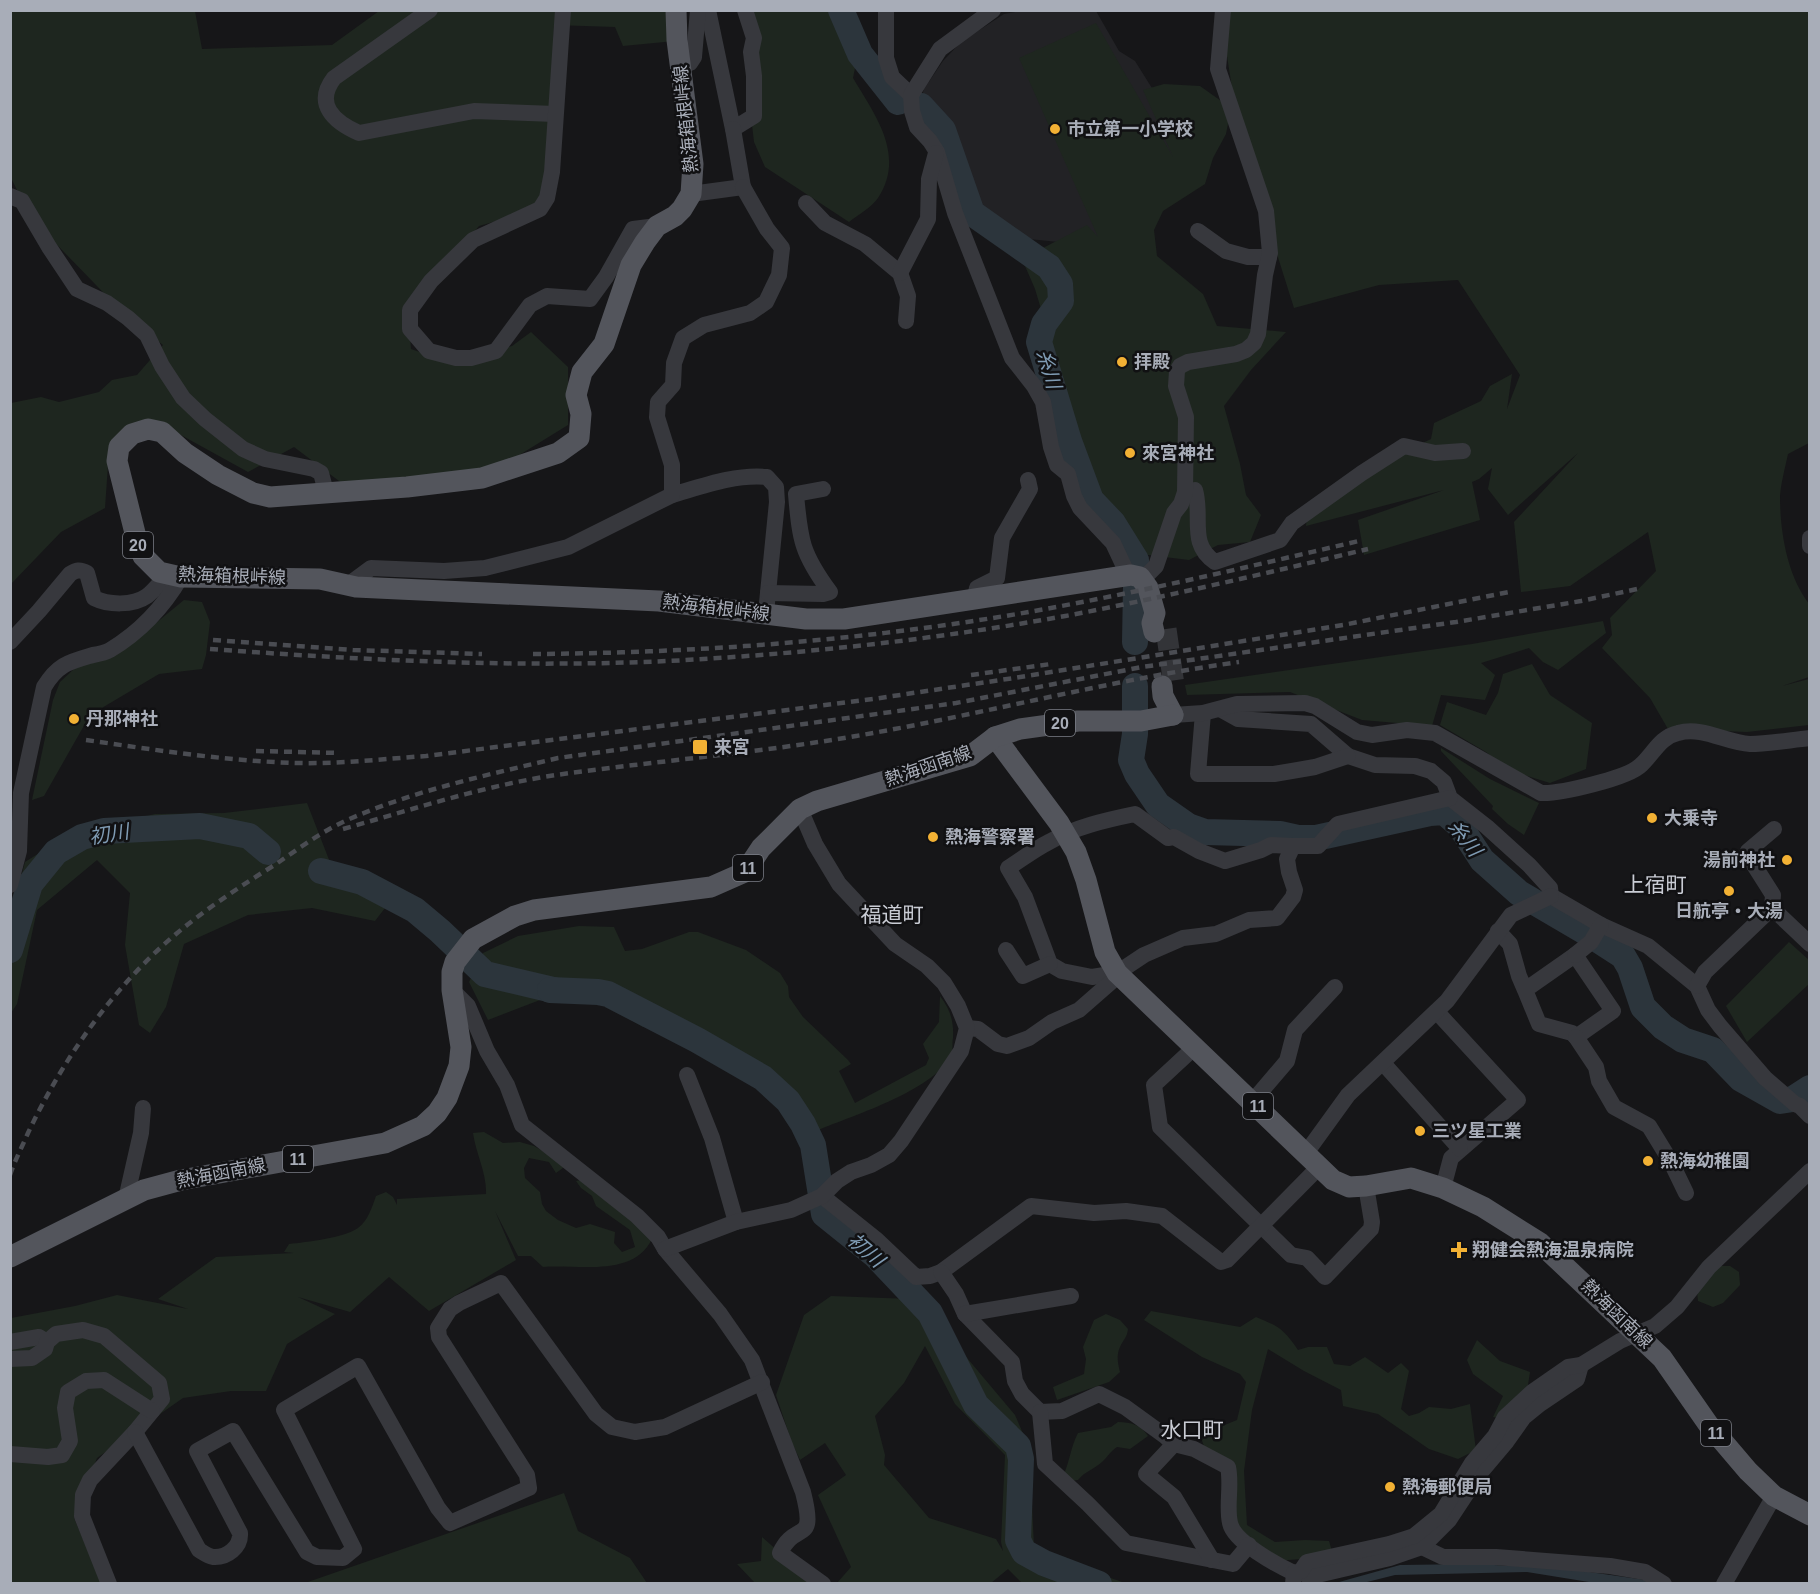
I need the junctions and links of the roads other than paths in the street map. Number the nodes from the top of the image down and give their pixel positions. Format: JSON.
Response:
{"nodes":[{"id":1,"x":430,"y":10,"type":"edge"},
{"id":2,"x":563,"y":10,"type":"edge"},
{"id":3,"x":676,"y":10,"type":"edge"},
{"id":4,"x":698,"y":10,"type":"edge"},
{"id":5,"x":708,"y":10,"type":"edge"},
{"id":6,"x":746,"y":10,"type":"edge"},
{"id":7,"x":886,"y":10,"type":"edge"},
{"id":8,"x":993,"y":10,"type":"edge"},
{"id":9,"x":1223,"y":10,"type":"edge"},
{"id":10,"x":681,"y":66,"type":"junction"},
{"id":11,"x":911,"y":95,"type":"junction"},
{"id":12,"x":555,"y":114,"type":"junction"},
{"id":13,"x":733,"y":129,"type":"junction"},
{"id":14,"x":937,"y":152,"type":"junction"},
{"id":15,"x":743,"y":187,"type":"junction"},
{"id":16,"x":691,"y":194,"type":"junction"},
{"id":17,"x":10,"y":196,"type":"edge"},
{"id":18,"x":806,"y":204,"type":"dead end"},
{"id":19,"x":657,"y":225,"type":"junction"},
{"id":20,"x":1198,"y":231,"type":"dead end"},
{"id":21,"x":1269,"y":257,"type":"junction"},
{"id":22,"x":900,"y":273,"type":"junction"},
{"id":23,"x":906,"y":321,"type":"dead end"},
{"id":24,"x":1462,"y":451,"type":"dead end"},
{"id":25,"x":1028,"y":480,"type":"dead end"},
{"id":26,"x":823,"y":489,"type":"dead end"},
{"id":27,"x":327,"y":492,"type":"junction"},
{"id":28,"x":1185,"y":492,"type":"junction"},
{"id":29,"x":672,"y":495,"type":"junction"},
{"id":30,"x":1809,"y":538,"type":"edge"},
{"id":31,"x":1809,"y":546,"type":"edge"},
{"id":32,"x":175,"y":576,"type":"junction"},
{"id":33,"x":1135,"y":577,"type":"junction"},
{"id":34,"x":348,"y":585,"type":"junction"},
{"id":35,"x":974,"y":601,"type":"junction"},
{"id":36,"x":767,"y":603,"type":"junction"},
{"id":37,"x":1158,"y":625,"type":"tunnel mouth"},
{"id":38,"x":10,"y":642,"type":"edge"},
{"id":39,"x":1168,"y":686,"type":"tunnel mouth"},
{"id":40,"x":1220,"y":709,"type":"junction"},
{"id":41,"x":1203,"y":713,"type":"junction"},
{"id":42,"x":1173,"y":715,"type":"junction"},
{"id":43,"x":995,"y":737,"type":"junction"},
{"id":44,"x":1809,"y":738,"type":"edge"},
{"id":45,"x":1348,"y":756,"type":"junction"},
{"id":46,"x":1450,"y":798,"type":"junction"},
{"id":47,"x":800,"y":809,"type":"junction"},
{"id":48,"x":1774,"y":829,"type":"dead end"},
{"id":49,"x":1065,"y":834,"type":"junction"},
{"id":50,"x":15,"y":841,"type":"edge"},
{"id":51,"x":1293,"y":846,"type":"junction"},
{"id":52,"x":10,"y":885,"type":"edge"},
{"id":53,"x":1542,"y":901,"type":"junction"},
{"id":54,"x":1772,"y":908,"type":"junction"},
{"id":55,"x":1601,"y":925,"type":"junction"},
{"id":56,"x":1498,"y":931,"type":"junction"},
{"id":57,"x":1809,"y":944,"type":"edge"},
{"id":58,"x":1006,"y":950,"type":"dead end"},
{"id":59,"x":1575,"y":955,"type":"junction"},
{"id":60,"x":1050,"y":964,"type":"junction"},
{"id":61,"x":1118,"y":974,"type":"junction"},
{"id":62,"x":1697,"y":986,"type":"junction"},
{"id":63,"x":1335,"y":987,"type":"dead end"},
{"id":64,"x":452,"y":990,"type":"junction"},
{"id":65,"x":1525,"y":990,"type":"junction"},
{"id":66,"x":1437,"y":1012,"type":"junction"},
{"id":67,"x":967,"y":1028,"type":"junction"},
{"id":68,"x":1576,"y":1037,"type":"junction"},
{"id":69,"x":1195,"y":1047,"type":"junction"},
{"id":70,"x":1383,"y":1063,"type":"junction"},
{"id":71,"x":687,"y":1075,"type":"dead end"},
{"id":72,"x":1253,"y":1101,"type":"junction"},
{"id":73,"x":143,"y":1108,"type":"dead end"},
{"id":74,"x":1809,"y":1116,"type":"edge"},
{"id":75,"x":1460,"y":1149,"type":"junction"},
{"id":76,"x":1313,"y":1160,"type":"junction"},
{"id":77,"x":1809,"y":1171,"type":"edge"},
{"id":78,"x":1366,"y":1186,"type":"junction"},
{"id":79,"x":1443,"y":1188,"type":"junction"},
{"id":80,"x":1686,"y":1193,"type":"dead end"},
{"id":81,"x":822,"y":1196,"type":"junction"},
{"id":82,"x":126,"y":1200,"type":"junction"},
{"id":83,"x":736,"y":1222,"type":"junction"},
{"id":84,"x":1261,"y":1225,"type":"junction"},
{"id":85,"x":665,"y":1249,"type":"junction"},
{"id":86,"x":10,"y":1257,"type":"edge"},
{"id":87,"x":941,"y":1272,"type":"junction"},
{"id":88,"x":1071,"y":1296,"type":"dead end"},
{"id":89,"x":965,"y":1314,"type":"junction"},
{"id":90,"x":1639,"y":1334,"type":"junction"},
{"id":91,"x":10,"y":1342,"type":"edge"},
{"id":92,"x":47,"y":1342,"type":"junction"},
{"id":93,"x":10,"y":1359,"type":"edge"},
{"id":94,"x":762,"y":1382,"type":"junction"},
{"id":95,"x":152,"y":1411,"type":"junction"},
{"id":96,"x":1040,"y":1412,"type":"junction"},
{"id":97,"x":135,"y":1432,"type":"junction"},
{"id":98,"x":1174,"y":1444,"type":"junction"},
{"id":99,"x":10,"y":1454,"type":"edge"},
{"id":100,"x":1774,"y":1496,"type":"junction"},
{"id":101,"x":1809,"y":1515,"type":"edge"},
{"id":102,"x":1418,"y":1541,"type":"junction"},
{"id":103,"x":1249,"y":1545,"type":"junction"},
{"id":104,"x":1212,"y":1560,"type":"junction"},
{"id":105,"x":1296,"y":1576,"type":"edge"},
{"id":106,"x":109,"y":1584,"type":"edge"},
{"id":107,"x":823,"y":1584,"type":"edge"},
{"id":108,"x":1664,"y":1584,"type":"edge"},
{"id":109,"x":1724,"y":1584,"type":"edge"}],
"edges":[{"from":1,"to":12,"type":"street"},
{"from":2,"to":12,"type":"street"},
{"from":3,"to":10,"type":"main road","name":"熱海箱根峠線"},
{"from":4,"to":10,"type":"street"},
{"from":5,"to":13,"type":"street"},
{"from":6,"to":13,"type":"street"},
{"from":7,"to":11,"type":"street"},
{"from":8,"to":11,"type":"street"},
{"from":9,"to":21,"type":"street"},
{"from":10,"to":16,"type":"main road","name":"熱海箱根峠線"},
{"from":11,"to":14,"type":"street"},
{"from":12,"to":19,"type":"street"},
{"from":13,"to":15,"type":"street"},
{"from":14,"to":22,"type":"street"},
{"from":14,"to":33,"type":"street"},
{"from":15,"to":16,"type":"street"},
{"from":15,"to":29,"type":"street"},
{"from":16,"to":19,"type":"main road","name":"熱海箱根峠線","number":"20"},
{"from":17,"to":27,"type":"street"},
{"from":18,"to":22,"type":"street"},
{"from":19,"to":27,"type":"main road","name":"熱海箱根峠線","number":"20"},
{"from":20,"to":21,"type":"street"},
{"from":21,"to":28,"type":"street"},
{"from":22,"to":23,"type":"street"},
{"from":24,"to":28,"type":"street"},
{"from":25,"to":35,"type":"street"},
{"from":26,"to":36,"type":"street"},
{"from":27,"to":32,"type":"main road","name":"熱海箱根峠線","number":"20"},
{"from":28,"to":33,"type":"street"},
{"from":29,"to":34,"type":"street"},
{"from":29,"to":36,"type":"street"},
{"from":30,"to":31,"type":"street"},
{"from":32,"to":34,"type":"main road","name":"熱海箱根峠線"},
{"from":32,"to":38,"type":"street"},
{"from":32,"to":50,"type":"street"},
{"from":33,"to":35,"type":"main road","name":"熱海箱根峠線"},
{"from":33,"to":37,"type":"main road"},
{"from":34,"to":36,"type":"main road","name":"熱海箱根峠線"},
{"from":35,"to":36,"type":"main road","name":"熱海箱根峠線"},
{"from":39,"to":42,"type":"main road"},
{"from":40,"to":41,"type":"street"},
{"from":40,"to":44,"type":"street"},
{"from":40,"to":45,"type":"street"},
{"from":41,"to":42,"type":"street"},
{"from":41,"to":45,"type":"street"},
{"from":42,"to":43,"type":"main road","number":"20"},
{"from":43,"to":47,"type":"main road","name":"熱海函南線","number":"11"},
{"from":43,"to":49,"type":"main road","name":"熱海函南線","number":"11"},
{"from":45,"to":46,"type":"street"},
{"from":46,"to":51,"type":"street"},
{"from":46,"to":53,"type":"street"},
{"from":47,"to":64,"type":"main road","name":"熱海函南線","number":"11"},
{"from":47,"to":67,"type":"street"},
{"from":48,"to":54,"type":"street"},
{"from":49,"to":51,"type":"street"},
{"from":49,"to":60,"type":"street"},
{"from":49,"to":61,"type":"main road","name":"熱海函南線","number":"11"},
{"from":50,"to":52,"type":"street"},
{"from":51,"to":61,"type":"street"},
{"from":53,"to":55,"type":"street"},
{"from":53,"to":56,"type":"street"},
{"from":54,"to":57,"type":"street"},
{"from":54,"to":62,"type":"street"},
{"from":55,"to":59,"type":"street"},
{"from":55,"to":62,"type":"street"},
{"from":56,"to":65,"type":"street"},
{"from":56,"to":66,"type":"street"},
{"from":58,"to":60,"type":"street"},
{"from":59,"to":65,"type":"street"},
{"from":59,"to":68,"type":"street"},
{"from":60,"to":61,"type":"street"},
{"from":61,"to":67,"type":"street"},
{"from":61,"to":69,"type":"main road","name":"熱海函南線","number":"11"},
{"from":62,"to":74,"type":"street"},
{"from":63,"to":72,"type":"street"},
{"from":64,"to":82,"type":"main road","name":"熱海函南線","number":"11"},
{"from":64,"to":85,"type":"street"},
{"from":65,"to":68,"type":"street"},
{"from":66,"to":70,"type":"street"},
{"from":66,"to":75,"type":"street"},
{"from":67,"to":81,"type":"street"},
{"from":68,"to":80,"type":"street"},
{"from":69,"to":72,"type":"main road","name":"熱海函南線","number":"11"},
{"from":69,"to":84,"type":"street"},
{"from":70,"to":75,"type":"street"},
{"from":70,"to":76,"type":"street"},
{"from":71,"to":83,"type":"street"},
{"from":72,"to":76,"type":"main road","name":"熱海函南線","number":"11"},
{"from":73,"to":82,"type":"street"},
{"from":75,"to":79,"type":"street"},
{"from":76,"to":78,"type":"main road","name":"熱海函南線","number":"11"},
{"from":76,"to":84,"type":"street"},
{"from":77,"to":90,"type":"street"},
{"from":78,"to":79,"type":"main road","name":"熱海函南線","number":"11"},
{"from":78,"to":84,"type":"street"},
{"from":79,"to":90,"type":"main road","name":"熱海函南線","number":"11"},
{"from":81,"to":83,"type":"street"},
{"from":81,"to":87,"type":"street"},
{"from":82,"to":86,"type":"main road","name":"熱海函南線","number":"11"},
{"from":83,"to":85,"type":"street"},
{"from":84,"to":87,"type":"street"},
{"from":85,"to":94,"type":"street"},
{"from":87,"to":89,"type":"street"},
{"from":88,"to":89,"type":"street"},
{"from":89,"to":96,"type":"street"},
{"from":90,"to":100,"type":"main road","name":"熱海函南線","number":"11"},
{"from":90,"to":102,"type":"street"},
{"from":91,"to":92,"type":"street"},
{"from":92,"to":93,"type":"street"},
{"from":92,"to":95,"type":"street"},
{"from":94,"to":97,"type":"street"},
{"from":94,"to":107,"type":"street"},
{"from":95,"to":97,"type":"street"},
{"from":95,"to":99,"type":"street"},
{"from":96,"to":98,"type":"street"},
{"from":96,"to":104,"type":"street"},
{"from":97,"to":106,"type":"street"},
{"from":98,"to":103,"type":"street"},
{"from":98,"to":104,"type":"street"},
{"from":100,"to":101,"type":"main road","name":"熱海函南線","number":"11"},
{"from":100,"to":109,"type":"street"},
{"from":102,"to":105,"type":"street"},
{"from":102,"to":108,"type":"street"},
{"from":103,"to":104,"type":"street"},
{"from":103,"to":105,"type":"street"}]}
